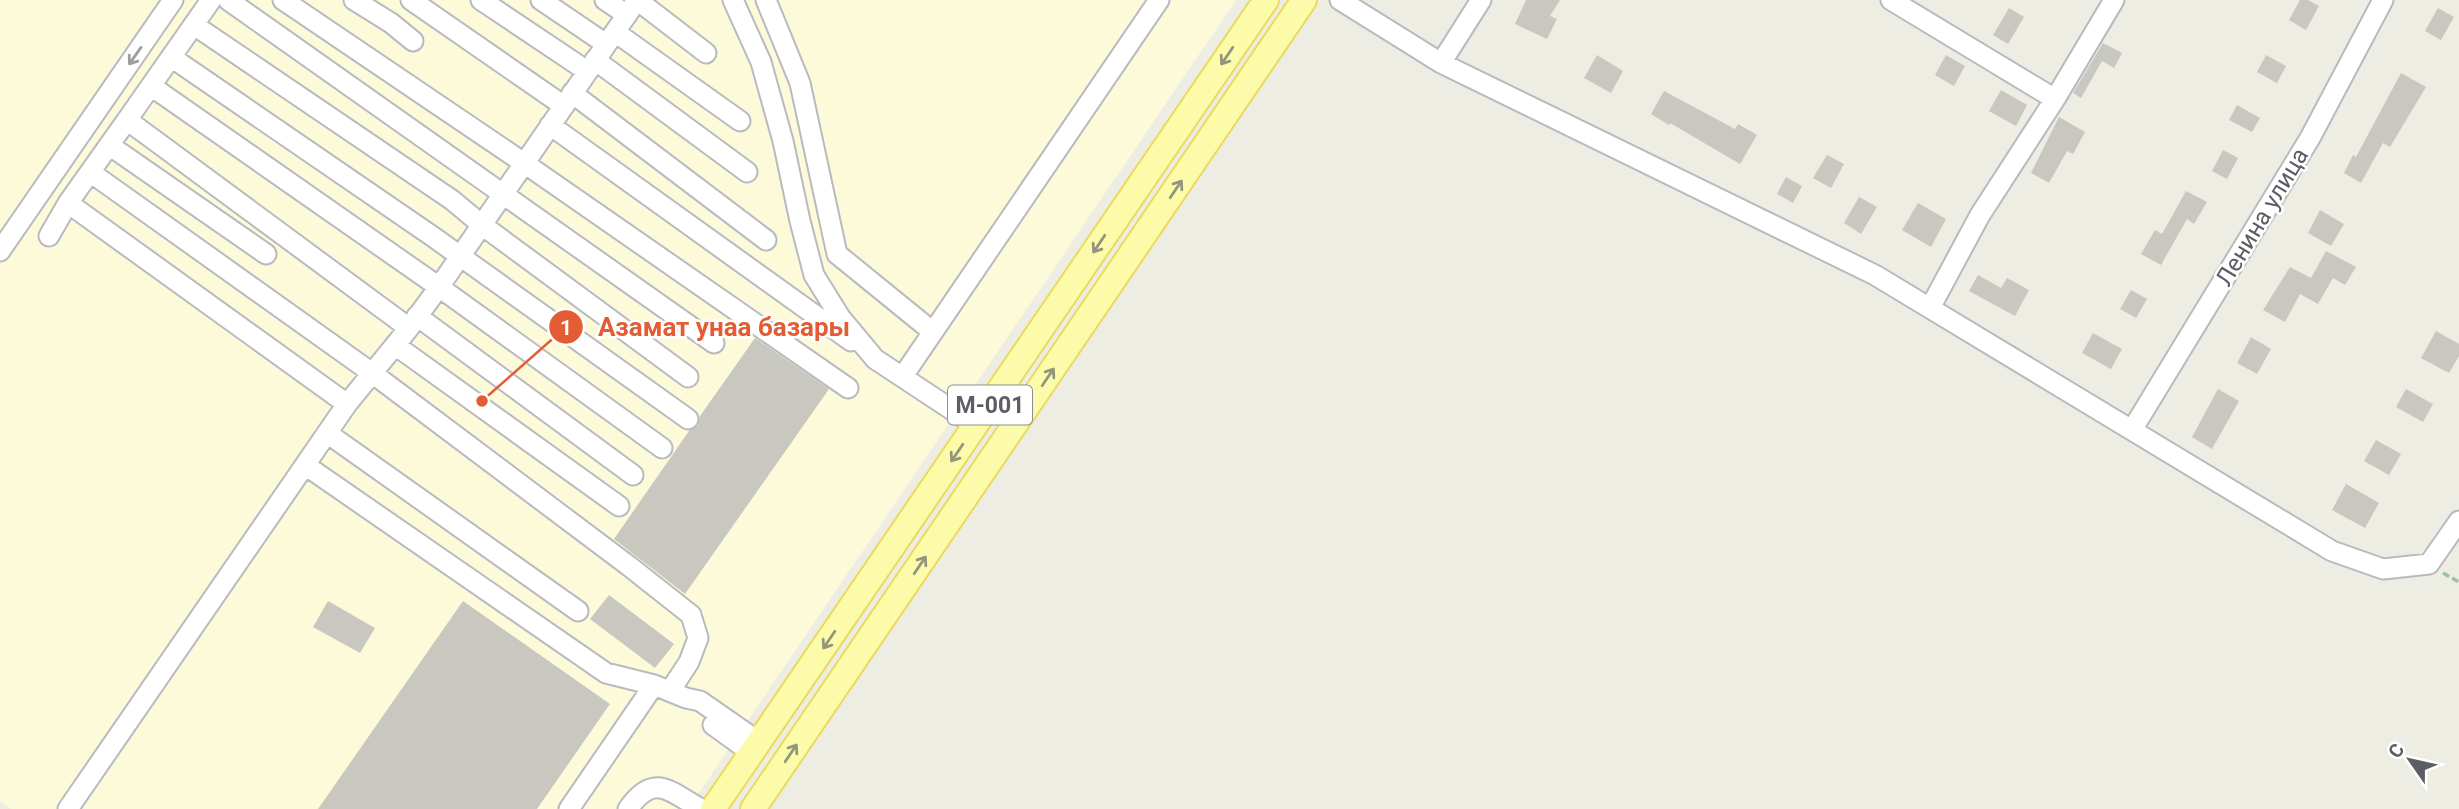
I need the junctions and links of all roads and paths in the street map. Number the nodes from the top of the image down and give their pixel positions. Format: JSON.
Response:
{"nodes":[{"id":1,"x":173,"y":0,"type":"edge"},
{"id":2,"x":211,"y":0,"type":"edge"},
{"id":3,"x":228,"y":0,"type":"edge"},
{"id":4,"x":283,"y":0,"type":"edge"},
{"id":5,"x":354,"y":0,"type":"edge"},
{"id":6,"x":411,"y":0,"type":"edge"},
{"id":7,"x":481,"y":0,"type":"edge"},
{"id":8,"x":541,"y":0,"type":"edge"},
{"id":9,"x":606,"y":0,"type":"edge"},
{"id":10,"x":733,"y":0,"type":"edge"},
{"id":11,"x":766,"y":0,"type":"edge"},
{"id":12,"x":1159,"y":0,"type":"edge"},
{"id":13,"x":1266,"y":0,"type":"edge"},
{"id":14,"x":1304,"y":0,"type":"edge"},
{"id":15,"x":1340,"y":0,"type":"edge"},
{"id":16,"x":1481,"y":0,"type":"edge"},
{"id":17,"x":1891,"y":0,"type":"edge"},
{"id":18,"x":2113,"y":0,"type":"edge"},
{"id":19,"x":2383,"y":0,"type":"edge"},
{"id":20,"x":633,"y":5,"type":"edge"},
{"id":21,"x":194,"y":25,"type":"junction"},
{"id":22,"x":413,"y":41,"type":"dead end"},
{"id":23,"x":601,"y":52,"type":"junction"},
{"id":24,"x":706,"y":53,"type":"dead end"},
{"id":25,"x":171,"y":57,"type":"junction"},
{"id":26,"x":1441,"y":63,"type":"junction"},
{"id":27,"x":151,"y":86,"type":"junction"},
{"id":28,"x":2055,"y":99,"type":"junction"},
{"id":29,"x":568,"y":100,"type":"junction"},
{"id":30,"x":127,"y":120,"type":"junction"},
{"id":31,"x":740,"y":121,"type":"dead end"},
{"id":32,"x":550,"y":125,"type":"junction"},
{"id":33,"x":109,"y":145,"type":"junction"},
{"id":34,"x":524,"y":163,"type":"junction"},
{"id":35,"x":90,"y":172,"type":"junction"},
{"id":36,"x":747,"y":172,"type":"dead end"},
{"id":37,"x":503,"y":193,"type":"junction"},
{"id":38,"x":68,"y":203,"type":"junction"},
{"id":39,"x":482,"y":225,"type":"junction"},
{"id":40,"x":50,"y":236,"type":"dead end"},
{"id":41,"x":766,"y":240,"type":"dead end"},
{"id":42,"x":0,"y":251,"type":"edge"},
{"id":43,"x":266,"y":254,"type":"dead end"},
{"id":44,"x":459,"y":257,"type":"junction"},
{"id":45,"x":439,"y":287,"type":"junction"},
{"id":46,"x":1930,"y":308,"type":"junction"},
{"id":47,"x":413,"y":322,"type":"junction"},
{"id":48,"x":933,"y":332,"type":"junction"},
{"id":49,"x":714,"y":343,"type":"dead end"},
{"id":50,"x":395,"y":345,"type":"junction"},
{"id":51,"x":875,"y":359,"type":"junction"},
{"id":52,"x":372,"y":373,"type":"junction"},
{"id":53,"x":903,"y":376,"type":"junction"},
{"id":54,"x":688,"y":377,"type":"dead end"},
{"id":55,"x":848,"y":388,"type":"dead end"},
{"id":56,"x":347,"y":404,"type":"junction"},
{"id":57,"x":688,"y":419,"type":"dead end"},
{"id":58,"x":975,"y":425,"type":"junction"},
{"id":59,"x":2132,"y":430,"type":"junction"},
{"id":60,"x":327,"y":433,"type":"junction"},
{"id":61,"x":662,"y":448,"type":"dead end"},
{"id":62,"x":305,"y":465,"type":"junction"},
{"id":63,"x":634,"y":475,"type":"dead end"},
{"id":64,"x":619,"y":506,"type":"dead end"},
{"id":65,"x":2459,"y":521,"type":"edge"},
{"id":66,"x":578,"y":611,"type":"dead end"},
{"id":67,"x":670,"y":691,"type":"junction"},
{"id":68,"x":756,"y":748,"type":"junction"},
{"id":69,"x":68,"y":809,"type":"edge"},
{"id":70,"x":569,"y":809,"type":"edge"},
{"id":71,"x":628,"y":809,"type":"edge"},
{"id":72,"x":701,"y":809,"type":"edge"},
{"id":73,"x":713,"y":809,"type":"edge"},
{"id":74,"x":753,"y":809,"type":"edge"}],
"edges":[{"from":1,"to":42,"type":"street","one_way":true},
{"from":2,"to":21,"type":"street"},
{"from":3,"to":37,"type":"street"},
{"from":4,"to":34,"type":"street"},
{"from":5,"to":22,"type":"street"},
{"from":6,"to":29,"type":"street"},
{"from":7,"to":23,"type":"street"},
{"from":8,"to":23,"type":"street"},
{"from":9,"to":20,"type":"street"},
{"from":10,"to":51,"type":"street"},
{"from":11,"to":48,"type":"street"},
{"from":12,"to":48,"type":"street"},
{"from":13,"to":58,"type":"main road","number":"M-001","one_way":true},
{"from":74,"to":14,"type":"main road","number":"M-001","one_way":true},
{"from":15,"to":26,"type":"street"},
{"from":16,"to":26,"type":"street"},
{"from":17,"to":28,"type":"street"},
{"from":18,"to":28,"type":"street"},
{"from":19,"to":59,"type":"street","name":"Ленина улица"},
{"from":20,"to":23,"type":"street"},
{"from":20,"to":24,"type":"street"},
{"from":21,"to":25,"type":"street"},
{"from":21,"to":39,"type":"street"},
{"from":23,"to":29,"type":"street"},
{"from":23,"to":31,"type":"street"},
{"from":23,"to":36,"type":"street"},
{"from":25,"to":27,"type":"street"},
{"from":25,"to":44,"type":"street"},
{"from":26,"to":46,"type":"street"},
{"from":27,"to":30,"type":"street"},
{"from":27,"to":45,"type":"street"},
{"from":28,"to":46,"type":"street"},
{"from":29,"to":32,"type":"street"},
{"from":29,"to":41,"type":"street"},
{"from":30,"to":33,"type":"street"},
{"from":30,"to":47,"type":"street"},
{"from":32,"to":34,"type":"street"},
{"from":32,"to":51,"type":"street"},
{"from":33,"to":35,"type":"street"},
{"from":33,"to":43,"type":"street"},
{"from":34,"to":37,"type":"street"},
{"from":34,"to":55,"type":"street"},
{"from":35,"to":38,"type":"street"},
{"from":35,"to":52,"type":"street"},
{"from":37,"to":39,"type":"street"},
{"from":37,"to":49,"type":"street"},
{"from":38,"to":40,"type":"street"},
{"from":38,"to":56,"type":"street"},
{"from":39,"to":44,"type":"street"},
{"from":39,"to":54,"type":"street"},
{"from":44,"to":45,"type":"street"},
{"from":44,"to":57,"type":"street"},
{"from":45,"to":47,"type":"street"},
{"from":45,"to":61,"type":"street"},
{"from":46,"to":59,"type":"street"},
{"from":47,"to":50,"type":"street"},
{"from":47,"to":63,"type":"street"},
{"from":48,"to":53,"type":"street"},
{"from":50,"to":52,"type":"street"},
{"from":50,"to":64,"type":"street"},
{"from":51,"to":53,"type":"street"},
{"from":52,"to":56,"type":"street"},
{"from":52,"to":67,"type":"street"},
{"from":53,"to":58,"type":"street"},
{"from":56,"to":60,"type":"street"},
{"from":58,"to":68,"type":"main road","number":"M-001","one_way":true},
{"from":59,"to":65,"type":"street"},
{"from":60,"to":62,"type":"street"},
{"from":60,"to":66,"type":"street"},
{"from":62,"to":67,"type":"street"},
{"from":62,"to":69,"type":"street"},
{"from":67,"to":68,"type":"street"},
{"from":67,"to":70,"type":"street"},
{"from":68,"to":73,"type":"main road","number":"M-001"},
{"from":71,"to":72,"type":"street"}]}
